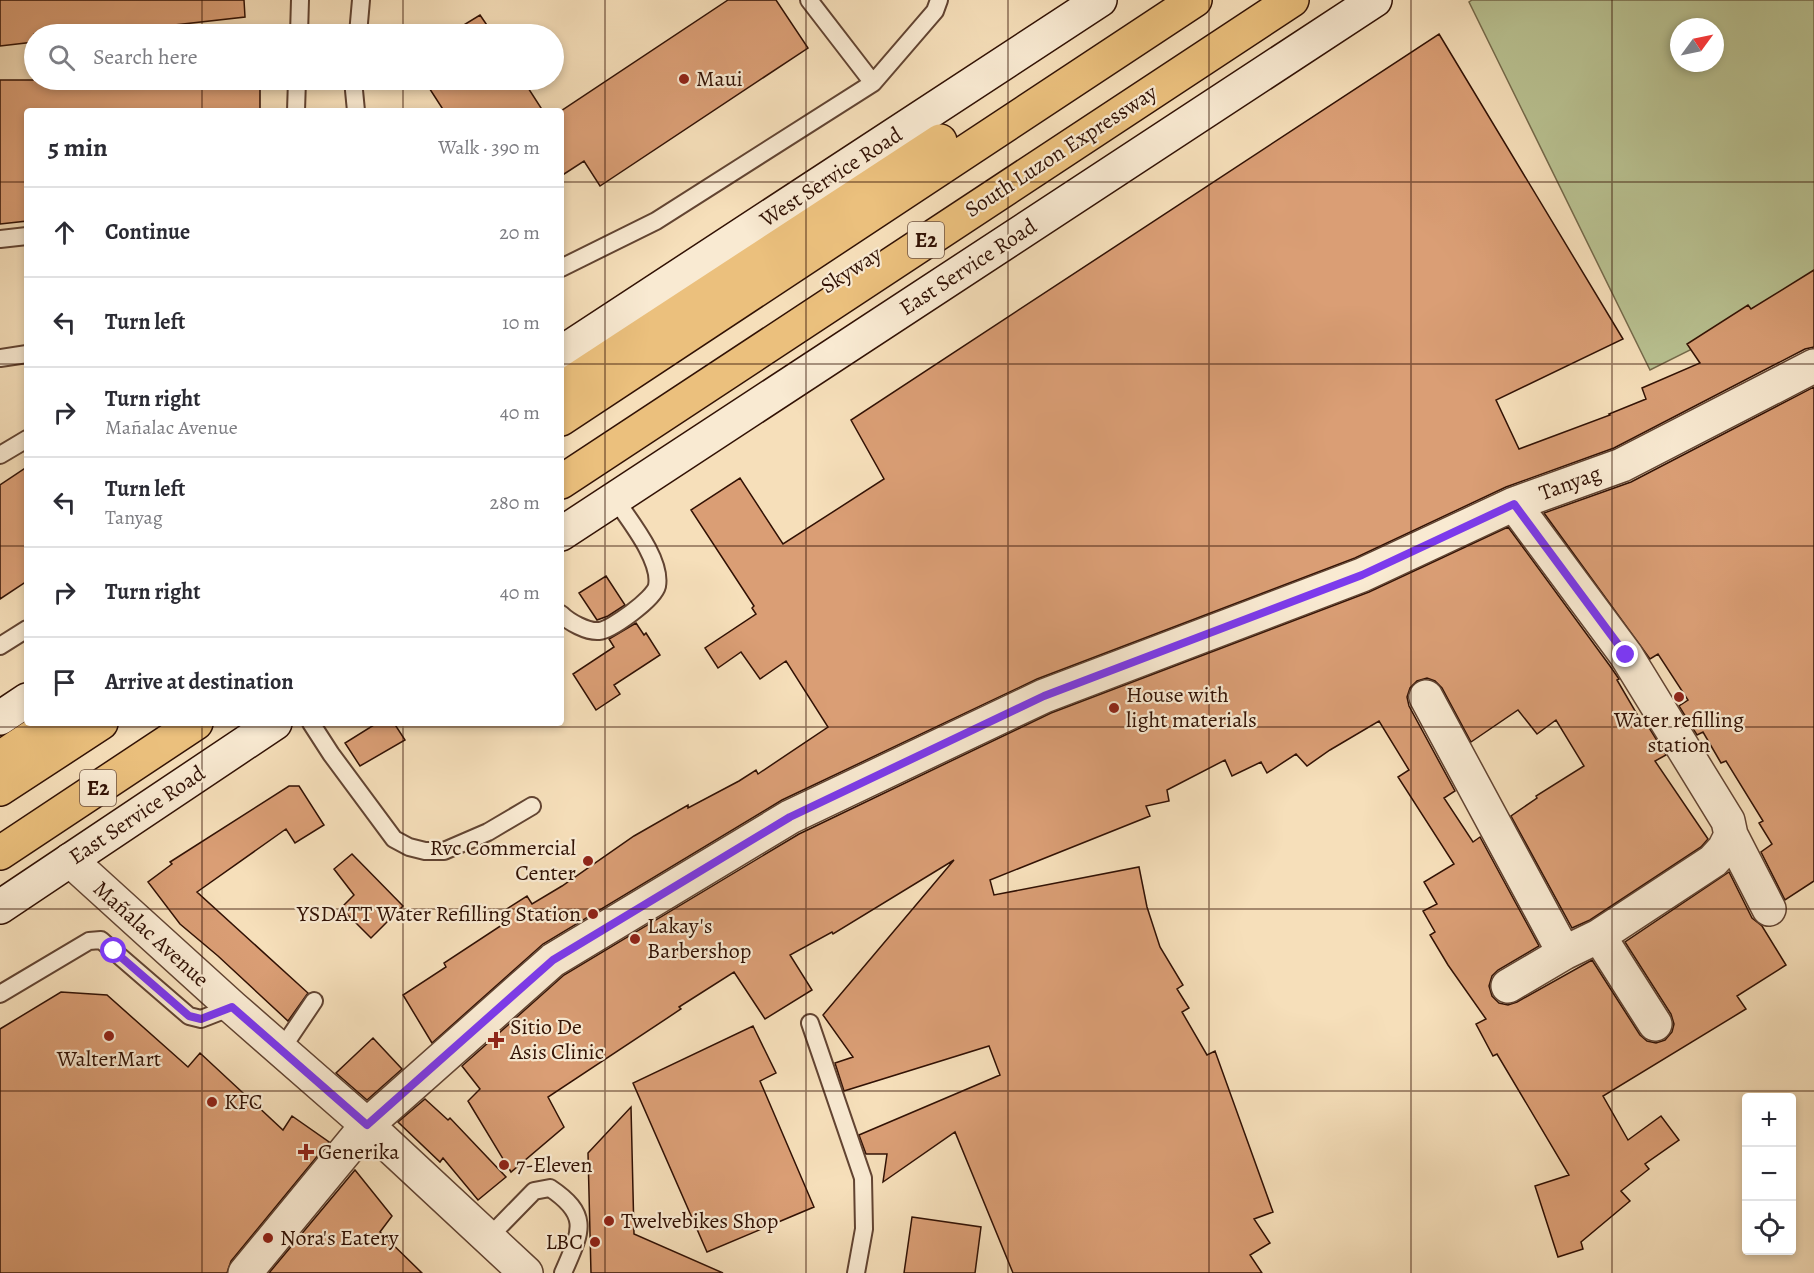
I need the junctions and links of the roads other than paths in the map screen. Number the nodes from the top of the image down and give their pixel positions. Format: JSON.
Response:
{"nodes":[{"id":1,"x":300,"y":0,"type":"edge"},
{"id":2,"x":361,"y":0,"type":"edge"},
{"id":3,"x":809,"y":0,"type":"edge"},
{"id":4,"x":939,"y":0,"type":"edge"},
{"id":5,"x":1100,"y":0,"type":"edge"},
{"id":6,"x":1155,"y":0,"type":"edge"},
{"id":7,"x":1195,"y":0,"type":"edge"},
{"id":8,"x":1262,"y":0,"type":"edge"},
{"id":9,"x":1292,"y":0,"type":"edge"},
{"id":10,"x":1376,"y":0,"type":"edge"},
{"id":11,"x":1073,"y":9,"type":"edge"},
{"id":12,"x":299,"y":24,"type":"edge"},
{"id":13,"x":359,"y":24,"type":"edge"},
{"id":14,"x":873,"y":84,"type":"junction"},
{"id":15,"x":297,"y":90,"type":"edge"},
{"id":16,"x":354,"y":90,"type":"edge"},
{"id":17,"x":296,"y":108,"type":"edge"},
{"id":18,"x":356,"y":108,"type":"edge"},
{"id":19,"x":24,"y":236,"type":"edge"},
{"id":20,"x":0,"y":239,"type":"edge"},
{"id":21,"x":564,"y":267,"type":"edge"},
{"id":22,"x":564,"y":351,"type":"edge"},
{"id":23,"x":24,"y":354,"type":"edge"},
{"id":24,"x":0,"y":358,"type":"edge"},
{"id":25,"x":1814,"y":366,"type":"edge"},
{"id":26,"x":564,"y":387,"type":"edge"},
{"id":27,"x":564,"y":417,"type":"edge"},
{"id":28,"x":24,"y":441,"type":"edge"},
{"id":29,"x":0,"y":455,"type":"edge"},
{"id":30,"x":564,"y":459,"type":"edge"},
{"id":31,"x":564,"y":480,"type":"edge"},
{"id":32,"x":615,"y":499,"type":"junction"},
{"id":33,"x":1514,"y":504,"type":"junction"},
{"id":34,"x":564,"y":532,"type":"edge"},
{"id":35,"x":564,"y":616,"type":"edge"},
{"id":36,"x":24,"y":631,"type":"edge"},
{"id":37,"x":0,"y":646,"type":"edge"},
{"id":38,"x":1426,"y":697,"type":"dead end"},
{"id":39,"x":24,"y":702,"type":"edge"},
{"id":40,"x":0,"y":718,"type":"edge"},
{"id":41,"x":48,"y":726,"type":"edge"},
{"id":42,"x":95,"y":726,"type":"edge"},
{"id":43,"x":156,"y":726,"type":"edge"},
{"id":44,"x":191,"y":726,"type":"edge"},
{"id":45,"x":271,"y":726,"type":"edge"},
{"id":46,"x":313,"y":726,"type":"edge"},
{"id":47,"x":0,"y":758,"type":"edge"},
{"id":48,"x":0,"y":789,"type":"edge"},
{"id":49,"x":532,"y":806,"type":"dead end"},
{"id":50,"x":0,"y":829,"type":"edge"},
{"id":51,"x":1731,"y":835,"type":"junction"},
{"id":52,"x":0,"y":853,"type":"edge"},
{"id":53,"x":70,"y":860,"type":"junction"},
{"id":54,"x":0,"y":907,"type":"edge"},
{"id":55,"x":1768,"y":909,"type":"dead end"},
{"id":56,"x":1599,"y":936,"type":"junction"},
{"id":57,"x":1564,"y":953,"type":"junction"},
{"id":58,"x":1508,"y":986,"type":"dead end"},
{"id":59,"x":0,"y":994,"type":"edge"},
{"id":60,"x":314,"y":1001,"type":"dead end"},
{"id":61,"x":232,"y":1007,"type":"junction"},
{"id":62,"x":810,"y":1023,"type":"dead end"},
{"id":63,"x":1655,"y":1024,"type":"dead end"},
{"id":64,"x":281,"y":1050,"type":"junction"},
{"id":65,"x":367,"y":1125,"type":"junction"},
{"id":66,"x":489,"y":1237,"type":"junction"},
{"id":67,"x":245,"y":1273,"type":"edge"},
{"id":68,"x":526,"y":1273,"type":"edge"},
{"id":69,"x":563,"y":1273,"type":"edge"},
{"id":70,"x":856,"y":1273,"type":"edge"}],
"edges":[{"from":1,"to":12,"type":"lane"},
{"from":2,"to":13,"type":"lane"},
{"from":3,"to":14,"type":"lane"},
{"from":4,"to":14,"type":"lane"},
{"from":5,"to":11,"type":"street","name":"West Service Road"},
{"from":6,"to":26,"type":"highway"},
{"from":7,"to":27,"type":"highway","name":"Skyway","number":"E2"},
{"from":8,"to":30,"type":"highway","name":"Skyway","number":"E2"},
{"from":9,"to":31,"type":"highway","name":"South Luzon Expressway","number":"E2"},
{"from":10,"to":32,"type":"street","name":"East Service Road"},
{"from":11,"to":22,"type":"street","name":"West Service Road"},
{"from":14,"to":21,"type":"lane"},
{"from":15,"to":17,"type":"lane"},
{"from":16,"to":18,"type":"lane"},
{"from":19,"to":20,"type":"lane"},
{"from":23,"to":24,"type":"lane"},
{"from":25,"to":33,"type":"street","name":"Tanyag"},
{"from":28,"to":29,"type":"lane"},
{"from":32,"to":34,"type":"street","name":"East Service Road"},
{"from":32,"to":35,"type":"lane"},
{"from":33,"to":51,"type":"street"},
{"from":33,"to":65,"type":"street","name":"Tanyag"},
{"from":36,"to":37,"type":"lane"},
{"from":38,"to":57,"type":"street"},
{"from":39,"to":40,"type":"street"},
{"from":41,"to":47,"type":"highway"},
{"from":42,"to":48,"type":"highway","number":"E2"},
{"from":43,"to":50,"type":"highway","number":"E2"},
{"from":44,"to":52,"type":"highway","number":"E2"},
{"from":45,"to":53,"type":"street","name":"East Service Road"},
{"from":46,"to":49,"type":"lane"},
{"from":51,"to":55,"type":"street"},
{"from":51,"to":56,"type":"street"},
{"from":53,"to":54,"type":"street","name":"East Service Road"},
{"from":53,"to":61,"type":"street","name":"Mañalac Avenue"},
{"from":56,"to":57,"type":"street"},
{"from":56,"to":63,"type":"street"},
{"from":57,"to":58,"type":"street"},
{"from":59,"to":61,"type":"lane"},
{"from":60,"to":64,"type":"lane"},
{"from":61,"to":64,"type":"street","name":"Mañalac Avenue"},
{"from":62,"to":70,"type":"lane"},
{"from":64,"to":65,"type":"street","name":"Mañalac Avenue"},
{"from":65,"to":66,"type":"street","name":"Mañalac Avenue"},
{"from":65,"to":67,"type":"street","name":"Tanyag"},
{"from":66,"to":68,"type":"street","name":"Mañalac Avenue"},
{"from":66,"to":69,"type":"lane"}]}
